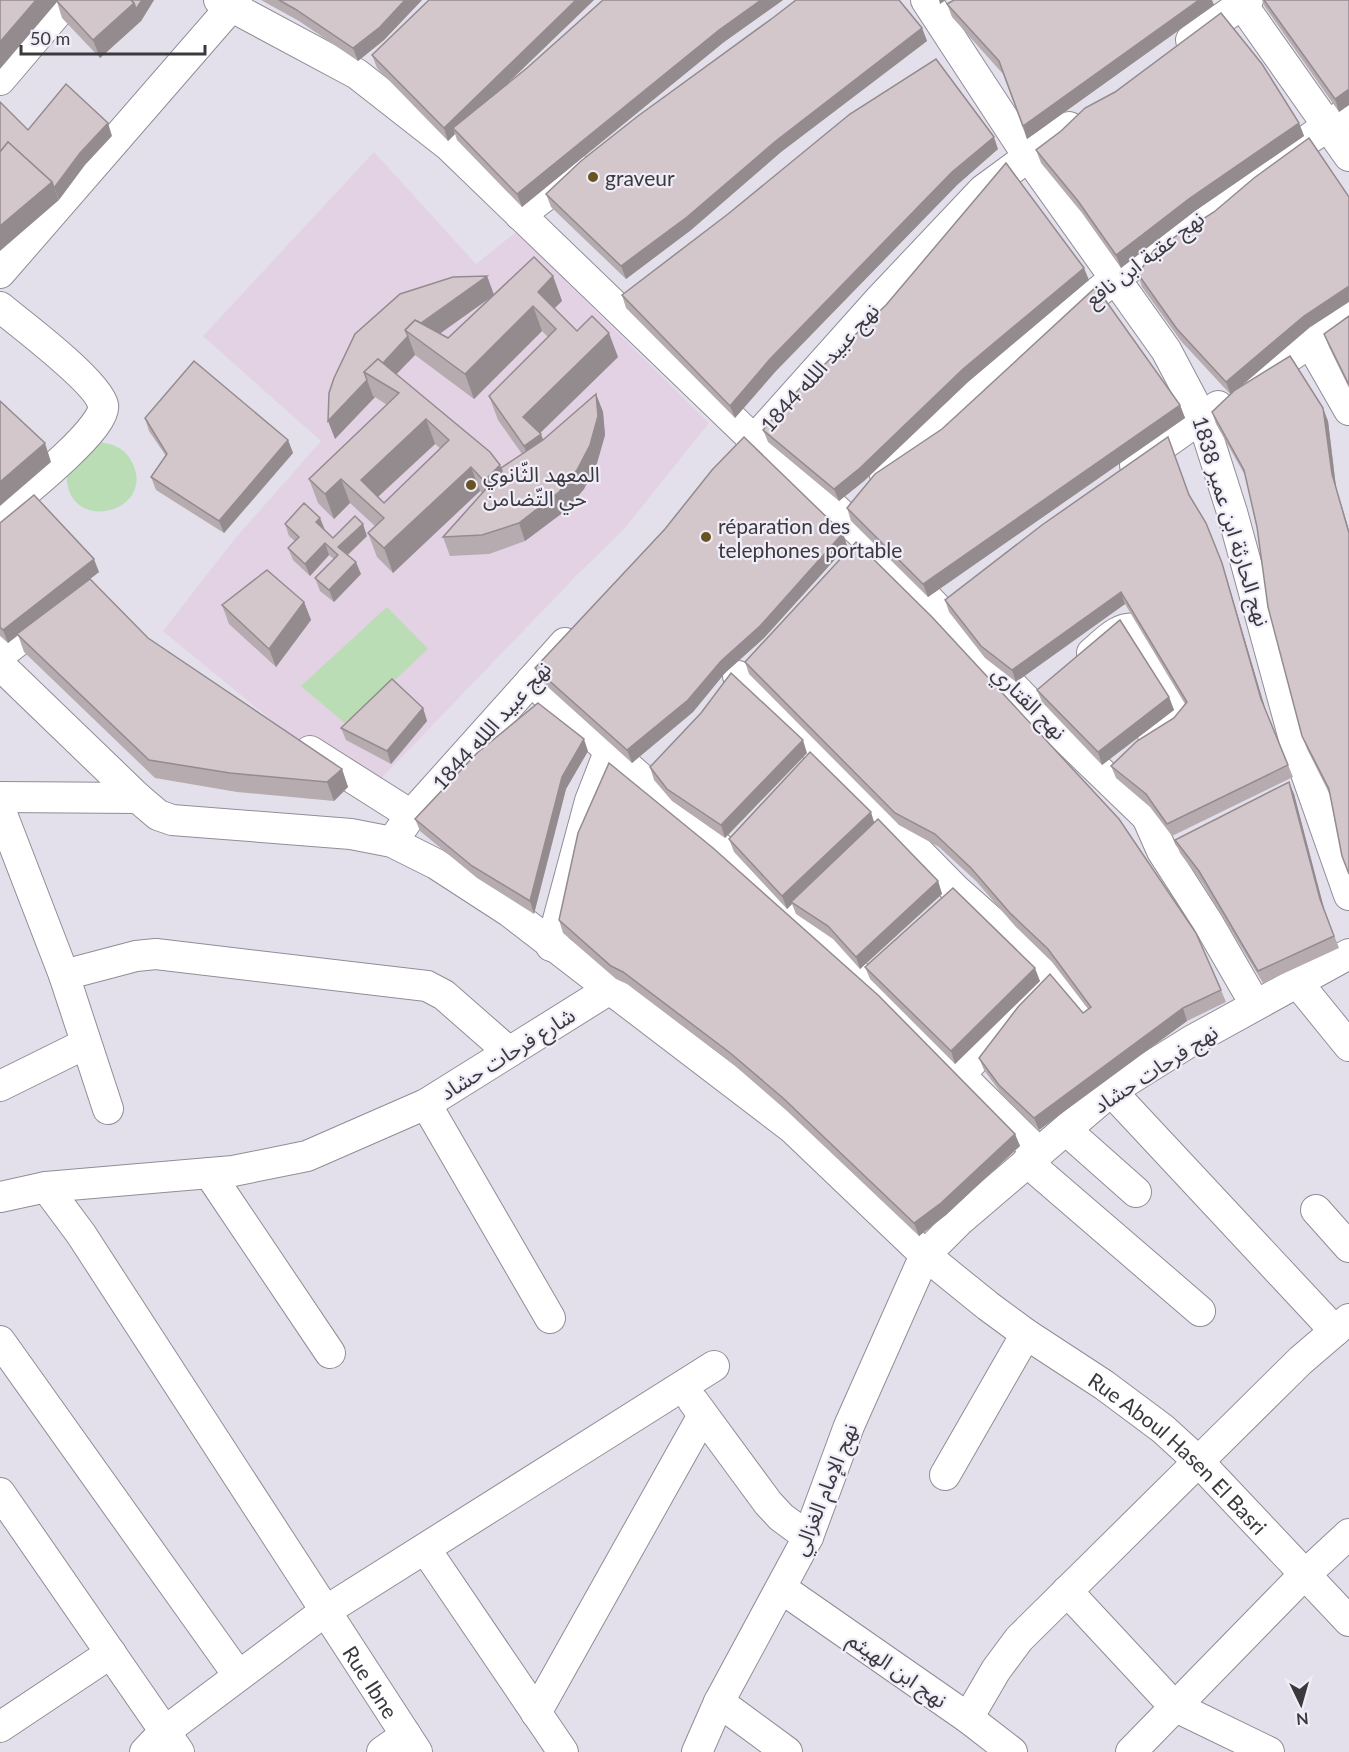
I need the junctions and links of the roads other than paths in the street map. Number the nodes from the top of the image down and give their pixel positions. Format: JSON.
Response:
{"nodes":[{"id":1,"x":68,"y":0,"type":"edge"},
{"id":2,"x":1243,"y":1,"type":"edge"},
{"id":3,"x":229,"y":3,"type":"edge"},
{"id":4,"x":939,"y":4,"type":"edge"},
{"id":5,"x":1165,"y":59,"type":"edge"},
{"id":6,"x":0,"y":80,"type":"edge"},
{"id":7,"x":1092,"y":111,"type":"edge"},
{"id":8,"x":1339,"y":118,"type":"edge"},
{"id":9,"x":605,"y":151,"type":"edge"},
{"id":10,"x":1028,"y":156,"type":"junction"},
{"id":11,"x":1349,"y":156,"type":"edge"},
{"id":12,"x":520,"y":215,"type":"junction"},
{"id":13,"x":0,"y":273,"type":"edge"},
{"id":14,"x":1117,"y":278,"type":"junction"},
{"id":15,"x":639,"y":285,"type":"edge"},
{"id":16,"x":612,"y":305,"type":"junction"},
{"id":17,"x":0,"y":307,"type":"edge"},
{"id":18,"x":1349,"y":316,"type":"edge"},
{"id":19,"x":1310,"y":342,"type":"junction"},
{"id":20,"x":1349,"y":410,"type":"edge"},
{"id":21,"x":1202,"y":418,"type":"junction"},
{"id":22,"x":754,"y":440,"type":"junction"},
{"id":23,"x":731,"y":465,"type":"edge"},
{"id":24,"x":1116,"y":479,"type":"edge"},
{"id":25,"x":854,"y":501,"type":"junction"},
{"id":26,"x":0,"y":513,"type":"edge"},
{"id":27,"x":73,"y":598,"type":"edge"},
{"id":28,"x":582,"y":624,"type":"edge"},
{"id":29,"x":0,"y":663,"type":"edge"},
{"id":30,"x":1073,"y":669,"type":"edge"},
{"id":31,"x":738,"y":676,"type":"edge"},
{"id":32,"x":531,"y":681,"type":"junction"},
{"id":33,"x":291,"y":740,"type":"edge"},
{"id":34,"x":609,"y":752,"type":"junction"},
{"id":35,"x":1102,"y":773,"type":"junction"},
{"id":36,"x":0,"y":797,"type":"edge"},
{"id":37,"x":138,"y":798,"type":"junction"},
{"id":38,"x":0,"y":809,"type":"edge"},
{"id":39,"x":411,"y":815,"type":"junction"},
{"id":40,"x":392,"y":842,"type":"junction"},
{"id":41,"x":956,"y":890,"type":"junction"},
{"id":42,"x":1349,"y":894,"type":"edge"},
{"id":43,"x":933,"y":913,"type":"edge"},
{"id":44,"x":551,"y":946,"type":"junction"},
{"id":45,"x":1349,"y":954,"type":"edge"},
{"id":46,"x":885,"y":957,"type":"edge"},
{"id":47,"x":64,"y":975,"type":"junction"},
{"id":48,"x":1053,"y":978,"type":"junction"},
{"id":49,"x":862,"y":979,"type":"junction"},
{"id":50,"x":1297,"y":982,"type":"junction"},
{"id":51,"x":610,"y":988,"type":"junction"},
{"id":52,"x":1078,"y":1002,"type":"edge"},
{"id":53,"x":1255,"y":1004,"type":"junction"},
{"id":54,"x":85,"y":1044,"type":"junction"},
{"id":55,"x":1349,"y":1046,"type":"edge"},
{"id":56,"x":509,"y":1052,"type":"junction"},
{"id":57,"x":960,"y":1074,"type":"junction"},
{"id":58,"x":0,"y":1086,"type":"edge"},
{"id":59,"x":1111,"y":1091,"type":"junction"},
{"id":60,"x":426,"y":1104,"type":"junction"},
{"id":61,"x":108,"y":1109,"type":"dead end"},
{"id":62,"x":1066,"y":1130,"type":"junction"},
{"id":63,"x":1033,"y":1158,"type":"junction"},
{"id":64,"x":209,"y":1173,"type":"junction"},
{"id":65,"x":46,"y":1187,"type":"junction"},
{"id":66,"x":1136,"y":1192,"type":"dead end"},
{"id":67,"x":0,"y":1197,"type":"edge"},
{"id":68,"x":1316,"y":1210,"type":"dead end"},
{"id":69,"x":1349,"y":1247,"type":"edge"},
{"id":70,"x":926,"y":1255,"type":"junction"},
{"id":71,"x":1200,"y":1311,"type":"dead end"},
{"id":72,"x":549,"y":1318,"type":"dead end"},
{"id":73,"x":1342,"y":1325,"type":"edge"},
{"id":74,"x":1026,"y":1334,"type":"junction"},
{"id":75,"x":0,"y":1341,"type":"edge"},
{"id":76,"x":330,"y":1353,"type":"dead end"},
{"id":77,"x":714,"y":1366,"type":"dead end"},
{"id":78,"x":684,"y":1387,"type":"junction"},
{"id":79,"x":702,"y":1417,"type":"junction"},
{"id":80,"x":1198,"y":1461,"type":"junction"},
{"id":81,"x":945,"y":1474,"type":"dead end"},
{"id":82,"x":0,"y":1493,"type":"edge"},
{"id":83,"x":1349,"y":1534,"type":"edge"},
{"id":84,"x":808,"y":1537,"type":"junction"},
{"id":85,"x":426,"y":1550,"type":"junction"},
{"id":86,"x":1298,"y":1580,"type":"junction"},
{"id":87,"x":781,"y":1588,"type":"junction"},
{"id":88,"x":1067,"y":1591,"type":"junction"},
{"id":89,"x":324,"y":1612,"type":"junction"},
{"id":90,"x":1349,"y":1621,"type":"edge"},
{"id":91,"x":111,"y":1653,"type":"junction"},
{"id":92,"x":238,"y":1675,"type":"junction"},
{"id":93,"x":719,"y":1702,"type":"junction"},
{"id":94,"x":1174,"y":1706,"type":"junction"},
{"id":95,"x":536,"y":1713,"type":"junction"},
{"id":96,"x":968,"y":1718,"type":"junction"},
{"id":97,"x":2,"y":1722,"type":"edge"},
{"id":98,"x":412,"y":1744,"type":"edge"},
{"id":99,"x":163,"y":1745,"type":"edge"},
{"id":100,"x":382,"y":1752,"type":"edge"},
{"id":101,"x":564,"y":1752,"type":"edge"},
{"id":102,"x":697,"y":1752,"type":"edge"},
{"id":103,"x":787,"y":1752,"type":"edge"},
{"id":104,"x":1012,"y":1752,"type":"edge"},
{"id":105,"x":1131,"y":1752,"type":"edge"},
{"id":106,"x":1269,"y":1752,"type":"edge"}],
"edges":[{"from":1,"to":6,"type":"street"},
{"from":2,"to":5,"type":"street"},
{"from":2,"to":8,"type":"street"},
{"from":3,"to":12,"type":"street","name":"نهج القتاري"},
{"from":3,"to":13,"type":"street"},
{"from":4,"to":10,"type":"street","name":"نهج الحارثة ابن عمير 1838"},
{"from":7,"to":10,"type":"street","name":"نهج عبيد اللله 1844"},
{"from":8,"to":11,"type":"street"},
{"from":8,"to":14,"type":"street","name":"نهج عقبة ابن نافع"},
{"from":9,"to":12,"type":"street"},
{"from":10,"to":14,"type":"street","name":"نهج الحارثة ابن عمير 1838"},
{"from":10,"to":22,"type":"street","name":"نهج عبيد اللله 1844"},
{"from":12,"to":16,"type":"street","name":"نهج القتاري"},
{"from":14,"to":21,"type":"street","name":"نهج الحارثة ابن عمير 1838"},
{"from":14,"to":25,"type":"street","name":"نهج عقبة ابن نافع"},
{"from":15,"to":16,"type":"street"},
{"from":16,"to":22,"type":"street","name":"نهج القتاري"},
{"from":17,"to":26,"type":"street"},
{"from":18,"to":19,"type":"street"},
{"from":19,"to":20,"type":"street"},
{"from":19,"to":21,"type":"street"},
{"from":21,"to":24,"type":"street"},
{"from":21,"to":42,"type":"street","name":"نهج الحارثة ابن عمير 1838"},
{"from":22,"to":23,"type":"street","name":"نهج عبيد اللله 1844"},
{"from":22,"to":25,"type":"street","name":"نهج القتاري"},
{"from":25,"to":35,"type":"street","name":"نهج القتاري"},
{"from":27,"to":29,"type":"street"},
{"from":28,"to":32,"type":"street","name":"نهج عبيد اللله 1844"},
{"from":29,"to":37,"type":"street"},
{"from":30,"to":35,"type":"street"},
{"from":31,"to":41,"type":"street"},
{"from":32,"to":34,"type":"street"},
{"from":32,"to":39,"type":"street","name":"نهج عبيد اللله 1844"},
{"from":33,"to":39,"type":"street"},
{"from":34,"to":44,"type":"street"},
{"from":34,"to":49,"type":"street"},
{"from":35,"to":53,"type":"street","name":"نهج القتاري"},
{"from":36,"to":37,"type":"street"},
{"from":37,"to":40,"type":"street"},
{"from":38,"to":47,"type":"street"},
{"from":39,"to":40,"type":"street","name":"نهج عبيد اللله 1844"},
{"from":40,"to":44,"type":"street"},
{"from":41,"to":43,"type":"street"},
{"from":41,"to":48,"type":"street"},
{"from":44,"to":51,"type":"street"},
{"from":45,"to":50,"type":"street","name":"نهج فرحات حشاد"},
{"from":46,"to":49,"type":"street"},
{"from":47,"to":54,"type":"street"},
{"from":47,"to":56,"type":"street"},
{"from":48,"to":52,"type":"street"},
{"from":48,"to":57,"type":"street"},
{"from":49,"to":57,"type":"street"},
{"from":50,"to":53,"type":"street","name":"نهج فرحات حشاد"},
{"from":50,"to":55,"type":"street"},
{"from":51,"to":56,"type":"street","name":"شارع فرحات حشاد"},
{"from":51,"to":70,"type":"street"},
{"from":53,"to":59,"type":"street","name":"نهج فرحات حشاد"},
{"from":54,"to":58,"type":"street"},
{"from":54,"to":61,"type":"street"},
{"from":56,"to":60,"type":"street","name":"شارع فرحات حشاد"},
{"from":57,"to":63,"type":"street"},
{"from":59,"to":62,"type":"street","name":"نهج فرحات حشاد"},
{"from":59,"to":73,"type":"street"},
{"from":60,"to":64,"type":"street","name":"شارع فرحات حشاد"},
{"from":60,"to":72,"type":"street"},
{"from":62,"to":63,"type":"street","name":"نهج فرحات حشاد"},
{"from":62,"to":66,"type":"street"},
{"from":63,"to":70,"type":"street","name":"نهج فرحات حشاد"},
{"from":63,"to":71,"type":"street"},
{"from":64,"to":65,"type":"street","name":"شارع فرحات حشاد"},
{"from":64,"to":76,"type":"street"},
{"from":65,"to":67,"type":"street","name":"شارع فرحات حشاد"},
{"from":65,"to":89,"type":"street","name":"Rue Ibne"},
{"from":68,"to":69,"type":"street"},
{"from":70,"to":74,"type":"street","name":"Rue Aboul Hasen El Basri"},
{"from":70,"to":84,"type":"street","name":"نهج الإمام الغزالي"},
{"from":73,"to":80,"type":"street"},
{"from":74,"to":80,"type":"street","name":"Rue Aboul Hasen El Basri"},
{"from":74,"to":81,"type":"street"},
{"from":75,"to":92,"type":"street"},
{"from":77,"to":78,"type":"street"},
{"from":78,"to":79,"type":"street"},
{"from":78,"to":85,"type":"street"},
{"from":79,"to":84,"type":"street"},
{"from":79,"to":95,"type":"street"},
{"from":80,"to":86,"type":"street","name":"Rue Aboul Hasen El Basri"},
{"from":80,"to":88,"type":"street"},
{"from":82,"to":91,"type":"street"},
{"from":83,"to":86,"type":"street"},
{"from":84,"to":87,"type":"street","name":"نهج الإمام الغزالي"},
{"from":85,"to":89,"type":"street"},
{"from":85,"to":95,"type":"street"},
{"from":86,"to":90,"type":"street","name":"Rue Aboul Hasen El Basri"},
{"from":86,"to":94,"type":"street"},
{"from":87,"to":93,"type":"street","name":"نهج الإمام الغزالي"},
{"from":87,"to":96,"type":"street","name":"نهج ابن الهيثم"},
{"from":88,"to":94,"type":"street"},
{"from":88,"to":96,"type":"street"},
{"from":89,"to":92,"type":"street"},
{"from":89,"to":98,"type":"street","name":"Rue Ibne"},
{"from":91,"to":97,"type":"street"},
{"from":91,"to":99,"type":"street"},
{"from":92,"to":99,"type":"street"},
{"from":93,"to":102,"type":"street","name":"نهج الإمام الغزالي"},
{"from":93,"to":103,"type":"street"},
{"from":94,"to":105,"type":"street"},
{"from":94,"to":106,"type":"street"},
{"from":95,"to":101,"type":"street"},
{"from":96,"to":104,"type":"street","name":"نهج ابن الهيثم"},
{"from":98,"to":100,"type":"street"}]}
